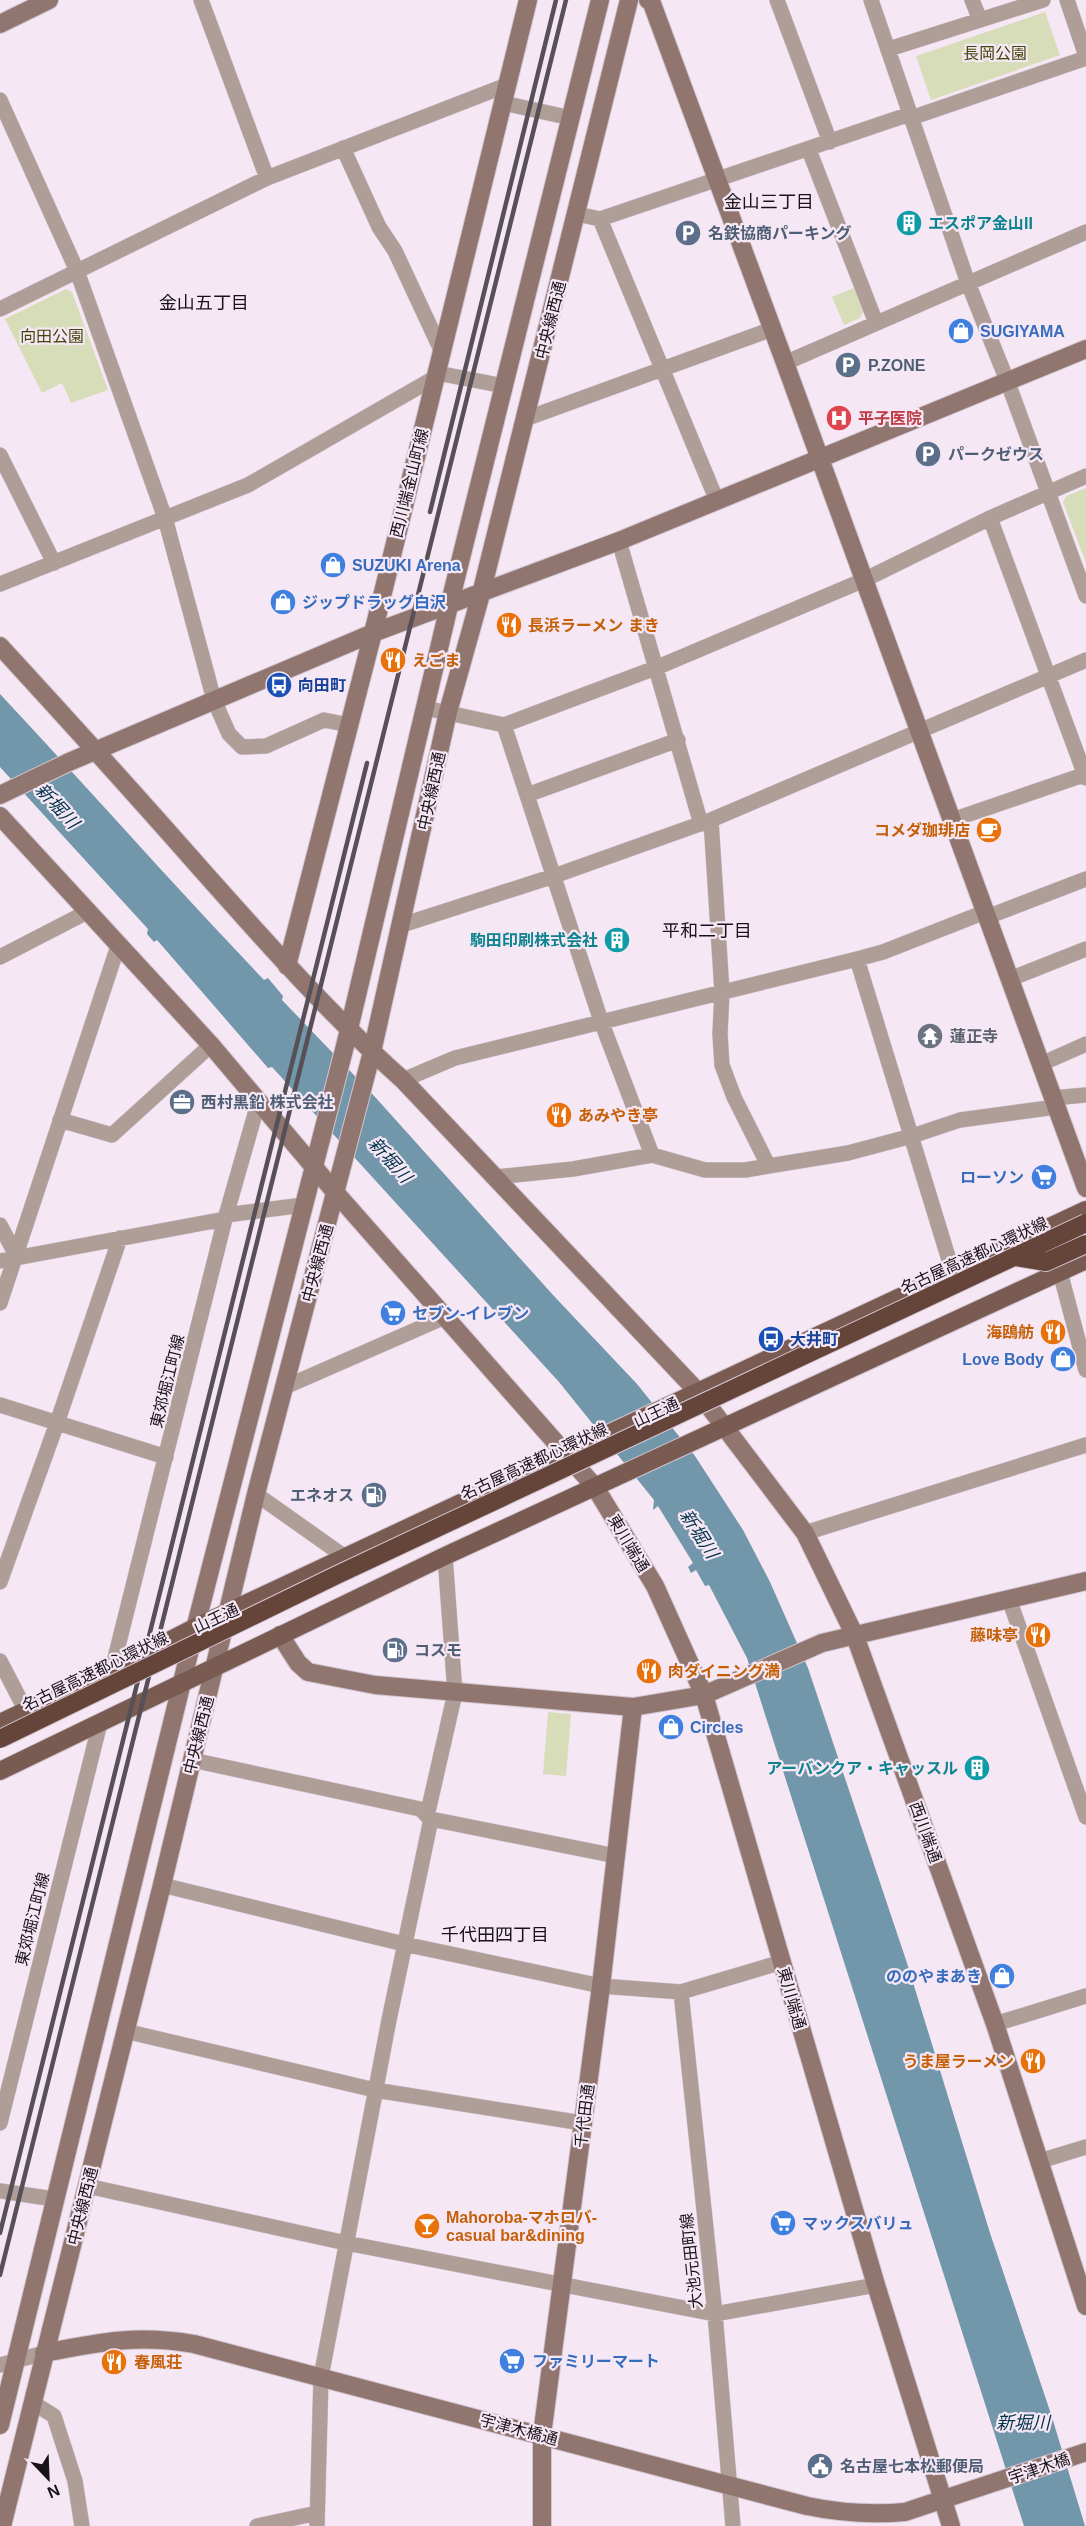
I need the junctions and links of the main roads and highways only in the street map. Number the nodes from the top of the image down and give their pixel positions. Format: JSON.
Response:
{"nodes":[{"id":1,"x":1086,"y":1210,"type":"edge"},
{"id":2,"x":1086,"y":1222,"type":"edge"},
{"id":3,"x":1086,"y":1244,"type":"edge"},
{"id":4,"x":1015,"y":1257,"type":"junction"},
{"id":5,"x":1086,"y":1260,"type":"edge"},
{"id":6,"x":0,"y":1723,"type":"edge"},
{"id":7,"x":0,"y":1739,"type":"edge"},
{"id":8,"x":0,"y":1771,"type":"edge"}],
"edges":[{"from":1,"to":6,"type":"main road","name":"山王通"},
{"from":2,"to":4,"type":"highway","name":"名古屋高速都心環状線","bridge":true},
{"from":3,"to":4,"type":"highway","bridge":true},
{"from":4,"to":7,"type":"highway","name":"名古屋高速都心環状線","bridge":true},
{"from":5,"to":8,"type":"main road"}]}
